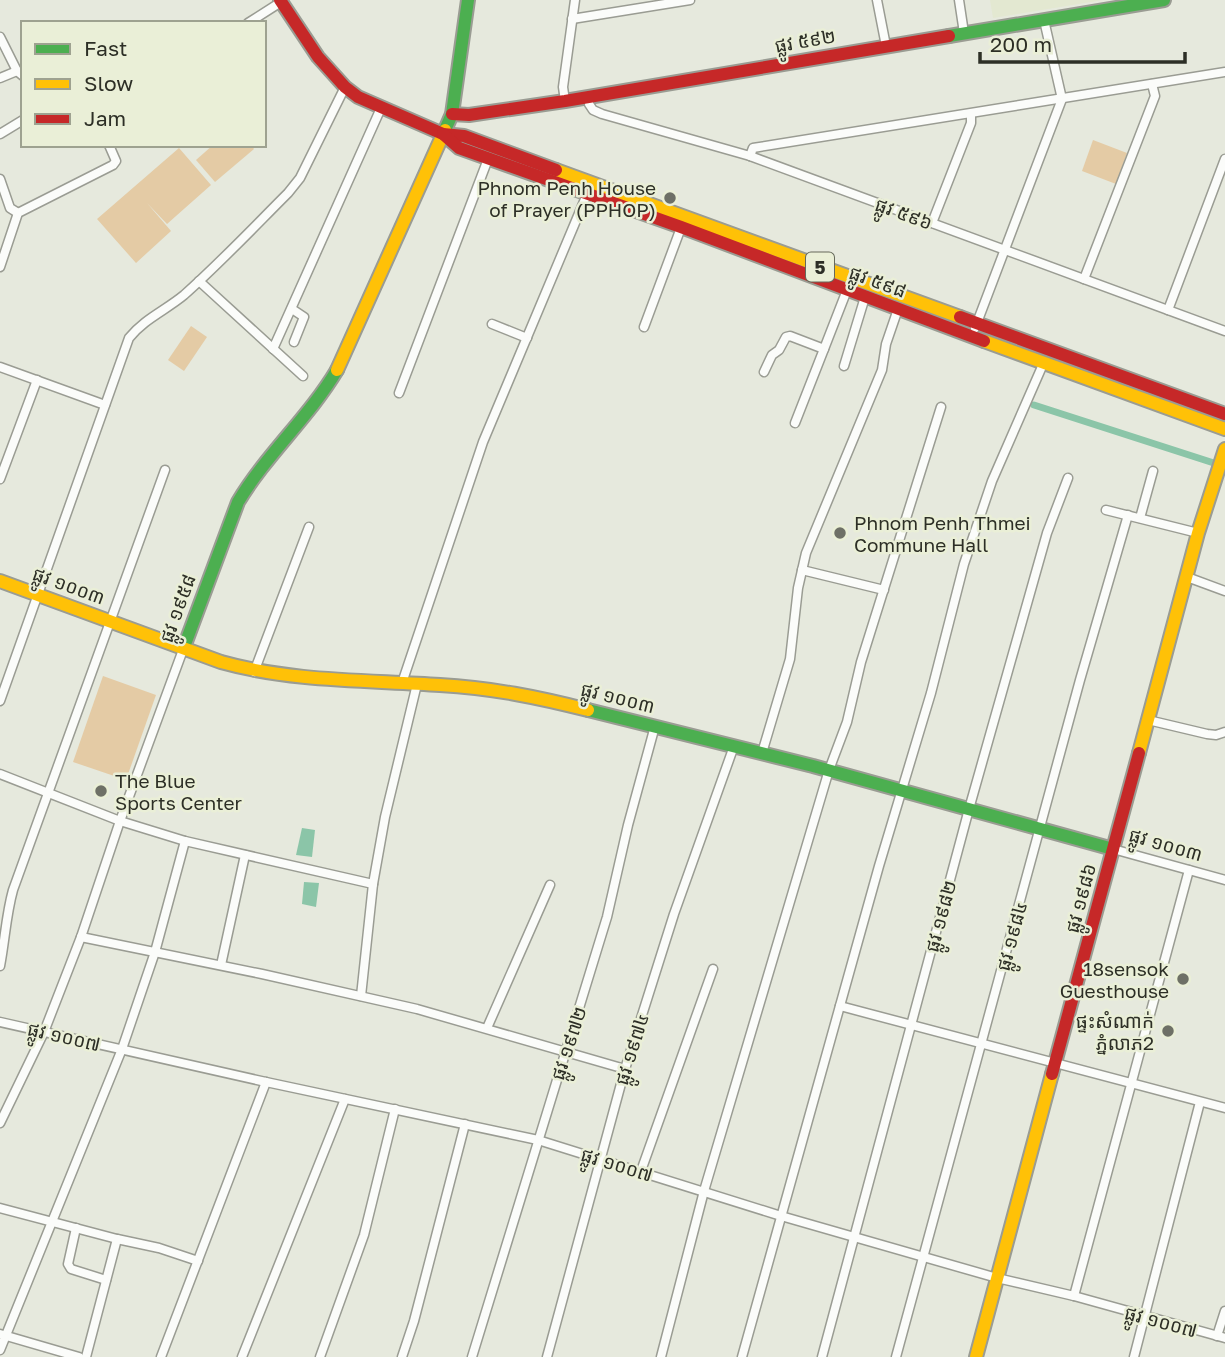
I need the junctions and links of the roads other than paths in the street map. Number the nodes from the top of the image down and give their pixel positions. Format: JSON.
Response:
{"nodes":[{"id":1,"x":468,"y":0,"type":"edge"},
{"id":2,"x":575,"y":0,"type":"edge"},
{"id":3,"x":690,"y":0,"type":"edge"},
{"id":4,"x":877,"y":0,"type":"edge"},
{"id":5,"x":959,"y":0,"type":"edge"},
{"id":6,"x":1164,"y":0,"type":"edge"},
{"id":7,"x":281,"y":1,"type":"edge"},
{"id":8,"x":572,"y":19,"type":"junction"},
{"id":9,"x":1044,"y":20,"type":"junction"},
{"id":10,"x":251,"y":21,"type":"edge"},
{"id":11,"x":964,"y":33,"type":"junction"},
{"id":12,"x":0,"y":37,"type":"edge"},
{"id":13,"x":886,"y":46,"type":"junction"},
{"id":14,"x":1225,"y":72,"type":"edge"},
{"id":15,"x":20,"y":74,"type":"edge"},
{"id":16,"x":0,"y":78,"type":"edge"},
{"id":17,"x":1152,"y":84,"type":"junction"},
{"id":18,"x":345,"y":87,"type":"junction"},
{"id":19,"x":589,"y":96,"type":"junction"},
{"id":20,"x":1062,"y":99,"type":"junction"},
{"id":21,"x":565,"y":101,"type":"junction"},
{"id":22,"x":381,"y":108,"type":"junction"},
{"id":23,"x":452,"y":114,"type":"junction"},
{"id":24,"x":971,"y":114,"type":"junction"},
{"id":25,"x":21,"y":121,"type":"edge"},
{"id":26,"x":0,"y":134,"type":"edge"},
{"id":27,"x":443,"y":134,"type":"junction"},
{"id":28,"x":110,"y":147,"type":"edge"},
{"id":29,"x":750,"y":156,"type":"junction"},
{"id":30,"x":488,"y":159,"type":"junction"},
{"id":31,"x":1225,"y":159,"type":"edge"},
{"id":32,"x":0,"y":179,"type":"edge"},
{"id":33,"x":589,"y":190,"type":"junction"},
{"id":34,"x":18,"y":213,"type":"junction"},
{"id":35,"x":683,"y":222,"type":"junction"},
{"id":36,"x":932,"y":223,"type":"junction"},
{"id":37,"x":1005,"y":250,"type":"junction"},
{"id":38,"x":0,"y":267,"type":"edge"},
{"id":39,"x":1084,"y":279,"type":"junction"},
{"id":40,"x":200,"y":281,"type":"junction"},
{"id":41,"x":847,"y":290,"type":"junction"},
{"id":42,"x":864,"y":297,"type":"junction"},
{"id":43,"x":292,"y":309,"type":"junction"},
{"id":44,"x":898,"y":309,"type":"junction"},
{"id":45,"x":1168,"y":310,"type":"junction"},
{"id":46,"x":492,"y":324,"type":"dead end"},
{"id":47,"x":644,"y":327,"type":"dead end"},
{"id":48,"x":974,"y":330,"type":"junction"},
{"id":49,"x":1225,"y":331,"type":"edge"},
{"id":50,"x":527,"y":338,"type":"junction"},
{"id":51,"x":294,"y":342,"type":"dead end"},
{"id":52,"x":273,"y":349,"type":"junction"},
{"id":53,"x":824,"y":349,"type":"junction"},
{"id":54,"x":1044,"y":362,"type":"junction"},
{"id":55,"x":844,"y":366,"type":"dead end"},
{"id":56,"x":0,"y":367,"type":"edge"},
{"id":57,"x":764,"y":372,"type":"dead end"},
{"id":58,"x":303,"y":376,"type":"dead end"},
{"id":59,"x":37,"y":380,"type":"junction"},
{"id":60,"x":398,"y":393,"type":"dead end"},
{"id":61,"x":104,"y":405,"type":"junction"},
{"id":62,"x":941,"y":407,"type":"dead end"},
{"id":63,"x":1225,"y":414,"type":"edge"},
{"id":64,"x":795,"y":423,"type":"dead end"},
{"id":65,"x":1225,"y":429,"type":"edge"},
{"id":66,"x":1224,"y":454,"type":"edge"},
{"id":67,"x":165,"y":470,"type":"dead end"},
{"id":68,"x":1153,"y":471,"type":"dead end"},
{"id":69,"x":1068,"y":478,"type":"dead end"},
{"id":70,"x":0,"y":479,"type":"edge"},
{"id":71,"x":1106,"y":510,"type":"dead end"},
{"id":72,"x":1128,"y":515,"type":"junction"},
{"id":73,"x":1140,"y":518,"type":"junction"},
{"id":74,"x":309,"y":527,"type":"dead end"},
{"id":75,"x":1198,"y":533,"type":"junction"},
{"id":76,"x":802,"y":570,"type":"junction"},
{"id":77,"x":1187,"y":577,"type":"junction"},
{"id":78,"x":0,"y":581,"type":"edge"},
{"id":79,"x":884,"y":590,"type":"junction"},
{"id":80,"x":1225,"y":591,"type":"edge"},
{"id":81,"x":37,"y":594,"type":"junction"},
{"id":82,"x":111,"y":621,"type":"junction"},
{"id":83,"x":184,"y":647,"type":"junction"},
{"id":84,"x":254,"y":672,"type":"junction"},
{"id":85,"x":402,"y":683,"type":"junction"},
{"id":86,"x":417,"y":684,"type":"junction"},
{"id":87,"x":0,"y":701,"type":"edge"},
{"id":88,"x":1148,"y":720,"type":"junction"},
{"id":89,"x":655,"y":726,"type":"junction"},
{"id":90,"x":1225,"y":732,"type":"edge"},
{"id":91,"x":734,"y":746,"type":"junction"},
{"id":92,"x":762,"y":753,"type":"junction"},
{"id":93,"x":829,"y":770,"type":"junction"},
{"id":94,"x":0,"y":774,"type":"edge"},
{"id":95,"x":901,"y":790,"type":"junction"},
{"id":96,"x":49,"y":793,"type":"junction"},
{"id":97,"x":969,"y":809,"type":"junction"},
{"id":98,"x":121,"y":821,"type":"junction"},
{"id":99,"x":1040,"y":828,"type":"junction"},
{"id":100,"x":185,"y":841,"type":"junction"},
{"id":101,"x":1113,"y":849,"type":"junction"},
{"id":102,"x":245,"y":855,"type":"junction"},
{"id":103,"x":1189,"y":870,"type":"junction"},
{"id":104,"x":1225,"y":880,"type":"edge"},
{"id":105,"x":373,"y":884,"type":"junction"},
{"id":106,"x":550,"y":885,"type":"dead end"},
{"id":107,"x":81,"y":937,"type":"junction"},
{"id":108,"x":155,"y":952,"type":"junction"},
{"id":109,"x":221,"y":965,"type":"junction"},
{"id":110,"x":0,"y":966,"type":"edge"},
{"id":111,"x":713,"y":969,"type":"dead end"},
{"id":112,"x":361,"y":996,"type":"junction"},
{"id":113,"x":840,"y":1006,"type":"junction"},
{"id":114,"x":0,"y":1022,"type":"edge"},
{"id":115,"x":911,"y":1026,"type":"junction"},
{"id":116,"x":487,"y":1028,"type":"junction"},
{"id":117,"x":44,"y":1032,"type":"junction"},
{"id":118,"x":981,"y":1044,"type":"junction"},
{"id":119,"x":122,"y":1049,"type":"junction"},
{"id":120,"x":565,"y":1052,"type":"junction"},
{"id":121,"x":1055,"y":1063,"type":"junction"},
{"id":122,"x":625,"y":1069,"type":"junction"},
{"id":123,"x":265,"y":1082,"type":"junction"},
{"id":124,"x":1130,"y":1083,"type":"junction"},
{"id":125,"x":345,"y":1099,"type":"junction"},
{"id":126,"x":1200,"y":1102,"type":"junction"},
{"id":127,"x":1225,"y":1108,"type":"edge"},
{"id":128,"x":395,"y":1110,"type":"junction"},
{"id":129,"x":0,"y":1123,"type":"edge"},
{"id":130,"x":465,"y":1124,"type":"junction"},
{"id":131,"x":538,"y":1140,"type":"junction"},
{"id":132,"x":600,"y":1158,"type":"junction"},
{"id":133,"x":641,"y":1171,"type":"junction"},
{"id":134,"x":704,"y":1191,"type":"junction"},
{"id":135,"x":0,"y":1208,"type":"edge"},
{"id":136,"x":781,"y":1216,"type":"junction"},
{"id":137,"x":50,"y":1221,"type":"junction"},
{"id":138,"x":76,"y":1228,"type":"junction"},
{"id":139,"x":854,"y":1237,"type":"junction"},
{"id":140,"x":117,"y":1239,"type":"junction"},
{"id":141,"x":924,"y":1257,"type":"junction"},
{"id":142,"x":198,"y":1261,"type":"junction"},
{"id":143,"x":997,"y":1278,"type":"junction"},
{"id":144,"x":106,"y":1280,"type":"junction"},
{"id":145,"x":1074,"y":1296,"type":"junction"},
{"id":146,"x":1225,"y":1311,"type":"edge"},
{"id":147,"x":1145,"y":1317,"type":"junction"},
{"id":148,"x":3,"y":1334,"type":"edge"},
{"id":149,"x":1221,"y":1337,"type":"edge"},
{"id":150,"x":0,"y":1350,"type":"edge"},
{"id":151,"x":76,"y":1357,"type":"edge"},
{"id":152,"x":86,"y":1357,"type":"edge"},
{"id":153,"x":161,"y":1357,"type":"edge"},
{"id":154,"x":242,"y":1357,"type":"edge"},
{"id":155,"x":320,"y":1357,"type":"edge"},
{"id":156,"x":402,"y":1357,"type":"edge"},
{"id":157,"x":472,"y":1357,"type":"edge"},
{"id":158,"x":547,"y":1357,"type":"edge"},
{"id":159,"x":661,"y":1357,"type":"edge"},
{"id":160,"x":742,"y":1357,"type":"edge"},
{"id":161,"x":822,"y":1357,"type":"edge"},
{"id":162,"x":896,"y":1357,"type":"edge"},
{"id":163,"x":976,"y":1357,"type":"edge"},
{"id":164,"x":1134,"y":1357,"type":"edge"}],
"edges":[{"from":1,"to":23,"type":"main road","name":"ផ្លូវ ១៩៥៨"},
{"from":2,"to":8,"type":"street"},
{"from":3,"to":8,"type":"street"},
{"from":4,"to":13,"type":"street"},
{"from":5,"to":11,"type":"street"},
{"from":6,"to":9,"type":"main road","name":"ផ្លូវ ៥៩២"},
{"from":7,"to":10,"type":"street"},
{"from":7,"to":18,"type":"main road","name":"ផ្លូវ ៥៩៨","number":"5"},
{"from":8,"to":21,"type":"street"},
{"from":9,"to":11,"type":"main road","name":"ផ្លូវ ៥៩២"},
{"from":9,"to":20,"type":"street"},
{"from":11,"to":13,"type":"main road","name":"ផ្លូវ ៥៩២"},
{"from":12,"to":15,"type":"street"},
{"from":13,"to":19,"type":"main road","name":"ផ្លូវ ៥៩២"},
{"from":14,"to":17,"type":"street"},
{"from":15,"to":16,"type":"street"},
{"from":17,"to":20,"type":"street"},
{"from":17,"to":39,"type":"street"},
{"from":18,"to":22,"type":"main road","name":"ផ្លូវ ៥៩៨","number":"5"},
{"from":18,"to":40,"type":"street"},
{"from":19,"to":21,"type":"main road","name":"ផ្លូវ ៥៩២"},
{"from":19,"to":29,"type":"street","name":"ផ្លូវ ៥៩៦"},
{"from":20,"to":24,"type":"street"},
{"from":20,"to":37,"type":"street"},
{"from":21,"to":23,"type":"main road","name":"ផ្លូវ ៥៩២"},
{"from":22,"to":27,"type":"main road","name":"ផ្លូវ ៥៩៨","number":"5"},
{"from":22,"to":43,"type":"street"},
{"from":23,"to":27,"type":"main road","name":"ផ្លូវ ១៩៥៨"},
{"from":24,"to":29,"type":"street"},
{"from":24,"to":36,"type":"street"},
{"from":25,"to":26,"type":"street"},
{"from":27,"to":30,"type":"main road","name":"ផ្លូវ ៥៩៨","number":"5"},
{"from":27,"to":33,"type":"main road","name":"ផ្លូវ ៥៩៨","number":"5"},
{"from":27,"to":83,"type":"main road","name":"ផ្លូវ ១៩៥៨"},
{"from":28,"to":34,"type":"street"},
{"from":29,"to":36,"type":"street","name":"ផ្លូវ ៥៩៦"},
{"from":30,"to":33,"type":"main road","name":"ផ្លូវ ៥៩៨","number":"5"},
{"from":30,"to":60,"type":"street"},
{"from":31,"to":45,"type":"street"},
{"from":32,"to":34,"type":"street"},
{"from":33,"to":35,"type":"main road","name":"ផ្លូវ ៥៩៨","number":"5"},
{"from":33,"to":50,"type":"street"},
{"from":34,"to":38,"type":"street"},
{"from":35,"to":41,"type":"main road","name":"ផ្លូវ ៥៩៨","number":"5"},
{"from":35,"to":47,"type":"street"},
{"from":35,"to":48,"type":"main road","name":"ផ្លូវ ៥៩៨","number":"5"},
{"from":36,"to":37,"type":"street","name":"ផ្លូវ ៥៩៦"},
{"from":37,"to":39,"type":"street","name":"ផ្លូវ ៥៩៦"},
{"from":37,"to":48,"type":"street"},
{"from":39,"to":45,"type":"street","name":"ផ្លូវ ៥៩៦"},
{"from":40,"to":52,"type":"street"},
{"from":40,"to":61,"type":"street"},
{"from":41,"to":42,"type":"main road","name":"ផ្លូវ ៥៩៨","number":"5"},
{"from":41,"to":53,"type":"street"},
{"from":42,"to":44,"type":"main road","name":"ផ្លូវ ៥៩៨","number":"5"},
{"from":42,"to":55,"type":"street"},
{"from":43,"to":51,"type":"street"},
{"from":43,"to":52,"type":"street"},
{"from":44,"to":48,"type":"main road","name":"ផ្លូវ ៥៩៨","number":"5"},
{"from":44,"to":76,"type":"street"},
{"from":45,"to":49,"type":"street","name":"ផ្លូវ ៥៩៦"},
{"from":46,"to":50,"type":"street"},
{"from":48,"to":54,"type":"main road","name":"ផ្លូវ ៥៩៨","number":"5"},
{"from":48,"to":63,"type":"main road","name":"ផ្លូវ ៥៩៨","number":"5"},
{"from":50,"to":85,"type":"street"},
{"from":52,"to":58,"type":"street"},
{"from":53,"to":57,"type":"street"},
{"from":53,"to":64,"type":"street"},
{"from":54,"to":65,"type":"main road","name":"ផ្លូវ ៥៩៨","number":"5"},
{"from":54,"to":95,"type":"street"},
{"from":56,"to":59,"type":"street"},
{"from":59,"to":61,"type":"street"},
{"from":59,"to":70,"type":"street"},
{"from":61,"to":81,"type":"street"},
{"from":62,"to":79,"type":"street"},
{"from":66,"to":75,"type":"main road","name":"ផ្លូវ ១៩៨៦"},
{"from":67,"to":82,"type":"street"},
{"from":68,"to":73,"type":"street"},
{"from":69,"to":97,"type":"street","name":"ផ្លូវ ១៩៨២"},
{"from":71,"to":72,"type":"street"},
{"from":72,"to":73,"type":"street"},
{"from":72,"to":99,"type":"street","name":"ផ្លូវ ១៩៨៤"},
{"from":73,"to":75,"type":"street"},
{"from":74,"to":84,"type":"street"},
{"from":75,"to":77,"type":"main road","name":"ផ្លូវ ១៩៨៦"},
{"from":76,"to":79,"type":"street"},
{"from":76,"to":92,"type":"street"},
{"from":77,"to":80,"type":"street"},
{"from":77,"to":88,"type":"main road","name":"ផ្លូវ ១៩៨៦"},
{"from":78,"to":81,"type":"main road","name":"ផ្លូវ ១០០៣"},
{"from":79,"to":93,"type":"street"},
{"from":81,"to":82,"type":"main road","name":"ផ្លូវ ១០០៣"},
{"from":81,"to":87,"type":"street"},
{"from":82,"to":83,"type":"main road","name":"ផ្លូវ ១០០៣"},
{"from":82,"to":96,"type":"street"},
{"from":83,"to":84,"type":"main road","name":"ផ្លូវ ១០០៣"},
{"from":83,"to":98,"type":"street","name":"ផ្លូវ ១៩៥៨"},
{"from":84,"to":85,"type":"main road","name":"ផ្លូវ ១០០៣"},
{"from":85,"to":86,"type":"main road","name":"ផ្លូវ ១០០៣"},
{"from":86,"to":89,"type":"main road","name":"ផ្លូវ ១០០៣"},
{"from":86,"to":105,"type":"street"},
{"from":88,"to":90,"type":"street"},
{"from":88,"to":101,"type":"main road","name":"ផ្លូវ ១៩៨៦"},
{"from":89,"to":91,"type":"main road","name":"ផ្លូវ ១០០៣"},
{"from":89,"to":120,"type":"street","name":"ផ្លូវ ១៩៧២"},
{"from":91,"to":92,"type":"main road","name":"ផ្លូវ ១០០៣"},
{"from":91,"to":122,"type":"street","name":"ផ្លូវ ១៩៧៤"},
{"from":92,"to":93,"type":"main road","name":"ផ្លូវ ១០០៣"},
{"from":93,"to":95,"type":"main road","name":"ផ្លូវ ១០០៣"},
{"from":93,"to":134,"type":"street"},
{"from":94,"to":96,"type":"street"},
{"from":95,"to":97,"type":"main road","name":"ផ្លូវ ១០០៣"},
{"from":95,"to":113,"type":"street"},
{"from":96,"to":98,"type":"street"},
{"from":96,"to":110,"type":"street"},
{"from":97,"to":99,"type":"main road","name":"ផ្លូវ ១០០៣"},
{"from":97,"to":115,"type":"street","name":"ផ្លូវ ១៩៨២"},
{"from":98,"to":100,"type":"street"},
{"from":98,"to":107,"type":"street","name":"ផ្លូវ ១៩៥៨"},
{"from":99,"to":101,"type":"main road","name":"ផ្លូវ ១០០៣"},
{"from":99,"to":118,"type":"street","name":"ផ្លូវ ១៩៨៤"},
{"from":100,"to":102,"type":"street"},
{"from":100,"to":108,"type":"street"},
{"from":101,"to":103,"type":"street","name":"ផ្លូវ ១០០៣"},
{"from":101,"to":121,"type":"main road","name":"ផ្លូវ ១៩៨៦"},
{"from":102,"to":105,"type":"street"},
{"from":102,"to":109,"type":"street"},
{"from":103,"to":104,"type":"street","name":"ផ្លូវ ១០០៣"},
{"from":103,"to":124,"type":"street"},
{"from":105,"to":112,"type":"street"},
{"from":106,"to":116,"type":"street"},
{"from":107,"to":108,"type":"street"},
{"from":107,"to":117,"type":"street","name":"ផ្លូវ ១៩៥៨"},
{"from":108,"to":109,"type":"street"},
{"from":108,"to":119,"type":"street"},
{"from":109,"to":112,"type":"street"},
{"from":111,"to":133,"type":"street"},
{"from":112,"to":116,"type":"street"},
{"from":113,"to":115,"type":"street"},
{"from":113,"to":136,"type":"street"},
{"from":114,"to":117,"type":"street","name":"ផ្លូវ ១០០៧"},
{"from":115,"to":118,"type":"street"},
{"from":115,"to":139,"type":"street","name":"ផ្លូវ ១៩៨២"},
{"from":116,"to":120,"type":"street"},
{"from":117,"to":119,"type":"street","name":"ផ្លូវ ១០០៧"},
{"from":117,"to":129,"type":"street","name":"ផ្លូវ ១៩៥៨"},
{"from":118,"to":121,"type":"street"},
{"from":118,"to":141,"type":"street","name":"ផ្លូវ ១៩៨៤"},
{"from":119,"to":123,"type":"street","name":"ផ្លូវ ១០០៧"},
{"from":119,"to":137,"type":"street"},
{"from":120,"to":122,"type":"street"},
{"from":120,"to":131,"type":"street","name":"ផ្លូវ ១៩៧២"},
{"from":121,"to":124,"type":"street"},
{"from":121,"to":143,"type":"main road","name":"ផ្លូវ ១៩៨៦"},
{"from":122,"to":132,"type":"street","name":"ផ្លូវ ១៩៧៤"},
{"from":123,"to":125,"type":"street","name":"ផ្លូវ ១០០៧"},
{"from":123,"to":142,"type":"street"},
{"from":124,"to":126,"type":"street"},
{"from":124,"to":145,"type":"street"},
{"from":125,"to":128,"type":"street","name":"ផ្លូវ ១០០៧"},
{"from":125,"to":154,"type":"street"},
{"from":126,"to":127,"type":"street"},
{"from":126,"to":147,"type":"street"},
{"from":128,"to":130,"type":"street","name":"ផ្លូវ ១០០៧"},
{"from":128,"to":155,"type":"street"},
{"from":130,"to":131,"type":"street","name":"ផ្លូវ ១០០៧"},
{"from":130,"to":156,"type":"street"},
{"from":131,"to":132,"type":"street","name":"ផ្លូវ ១០០៧"},
{"from":131,"to":157,"type":"street","name":"ផ្លូវ ១៩៧២"},
{"from":132,"to":133,"type":"street","name":"ផ្លូវ ១០០៧"},
{"from":132,"to":158,"type":"street","name":"ផ្លូវ ១៩៧៤"},
{"from":133,"to":134,"type":"street","name":"ផ្លូវ ១០០៧"},
{"from":134,"to":136,"type":"street","name":"ផ្លូវ ១០០៧"},
{"from":134,"to":159,"type":"street"},
{"from":135,"to":137,"type":"street"},
{"from":136,"to":139,"type":"street","name":"ផ្លូវ ១០០៧"},
{"from":136,"to":160,"type":"street"},
{"from":137,"to":138,"type":"street"},
{"from":137,"to":148,"type":"street"},
{"from":138,"to":140,"type":"street"},
{"from":138,"to":144,"type":"street"},
{"from":139,"to":141,"type":"street","name":"ផ្លូវ ១០០៧"},
{"from":139,"to":161,"type":"street","name":"ផ្លូវ ១៩៨២"},
{"from":140,"to":142,"type":"street"},
{"from":140,"to":144,"type":"street"},
{"from":141,"to":143,"type":"street","name":"ផ្លូវ ១០០៧"},
{"from":141,"to":162,"type":"street","name":"ផ្លូវ ១៩៨៤"},
{"from":142,"to":153,"type":"street"},
{"from":143,"to":145,"type":"street","name":"ផ្លូវ ១០០៧"},
{"from":143,"to":163,"type":"main road","name":"ផ្លូវ ១៩៨៦"},
{"from":144,"to":152,"type":"street"},
{"from":145,"to":147,"type":"street","name":"ផ្លូវ ១០០៧"},
{"from":146,"to":149,"type":"street"},
{"from":147,"to":149,"type":"street","name":"ផ្លូវ ១០០៧"},
{"from":147,"to":164,"type":"street"},
{"from":148,"to":150,"type":"street"},
{"from":148,"to":151,"type":"street"}]}
